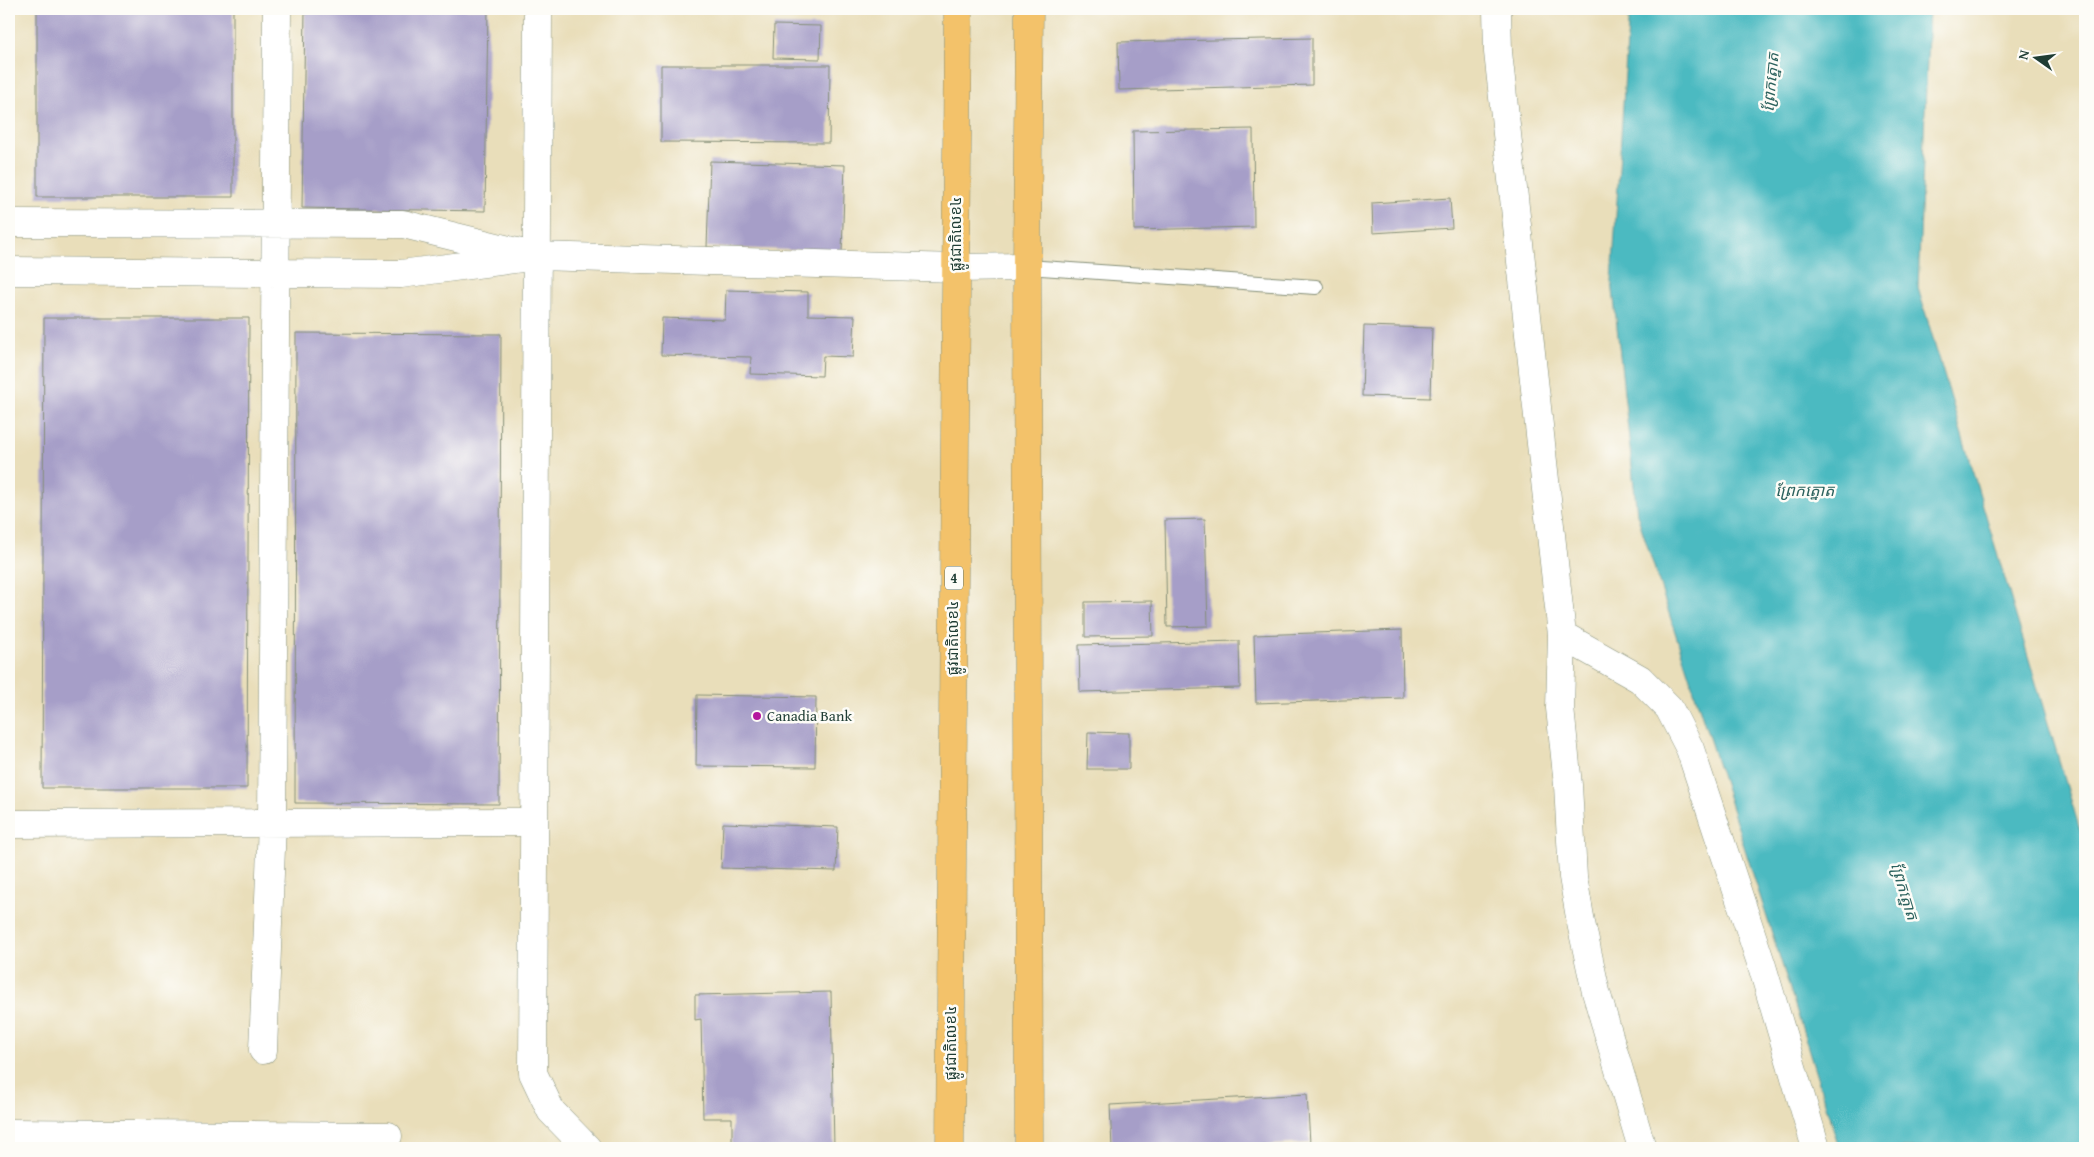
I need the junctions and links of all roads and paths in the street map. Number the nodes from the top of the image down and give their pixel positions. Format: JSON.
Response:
{"nodes":[{"id":1,"x":277,"y":9,"type":"edge"},
{"id":2,"x":538,"y":9,"type":"edge"},
{"id":3,"x":958,"y":9,"type":"edge"},
{"id":4,"x":1029,"y":9,"type":"edge"},
{"id":5,"x":1497,"y":9,"type":"edge"},
{"id":6,"x":9,"y":223,"type":"edge"},
{"id":7,"x":276,"y":224,"type":"junction"},
{"id":8,"x":537,"y":256,"type":"junction"},
{"id":9,"x":1027,"y":267,"type":"junction"},
{"id":10,"x":956,"y":268,"type":"junction"},
{"id":11,"x":9,"y":271,"type":"edge"},
{"id":12,"x":275,"y":273,"type":"junction"},
{"id":13,"x":1316,"y":287,"type":"dead end"},
{"id":14,"x":1562,"y":635,"type":"junction"},
{"id":15,"x":534,"y":822,"type":"junction"},
{"id":16,"x":272,"y":823,"type":"junction"},
{"id":17,"x":9,"y":824,"type":"edge"},
{"id":18,"x":263,"y":1050,"type":"dead end"},
{"id":19,"x":9,"y":1133,"type":"edge"},
{"id":20,"x":388,"y":1136,"type":"dead end"},
{"id":21,"x":587,"y":1148,"type":"edge"},
{"id":22,"x":950,"y":1148,"type":"edge"},
{"id":23,"x":1029,"y":1148,"type":"edge"},
{"id":24,"x":1642,"y":1148,"type":"edge"},
{"id":25,"x":1816,"y":1148,"type":"edge"}],
"edges":[{"from":1,"to":7,"type":"street"},
{"from":2,"to":8,"type":"street"},
{"from":3,"to":10,"type":"highway","name":"ផ្លូវជាតិលេខ៤","number":"4"},
{"from":4,"to":9,"type":"highway"},
{"from":5,"to":14,"type":"street"},
{"from":6,"to":7,"type":"street"},
{"from":7,"to":8,"type":"street"},
{"from":7,"to":12,"type":"street"},
{"from":8,"to":10,"type":"street"},
{"from":8,"to":12,"type":"street"},
{"from":8,"to":15,"type":"street"},
{"from":9,"to":10,"type":"street"},
{"from":9,"to":13,"type":"lane"},
{"from":9,"to":23,"type":"highway"},
{"from":10,"to":22,"type":"highway","name":"ផ្លូវជាតិលេខ៤","number":"4"},
{"from":11,"to":12,"type":"street"},
{"from":12,"to":16,"type":"street"},
{"from":14,"to":24,"type":"street"},
{"from":14,"to":25,"type":"street"},
{"from":15,"to":16,"type":"street"},
{"from":15,"to":21,"type":"street"},
{"from":16,"to":17,"type":"street"},
{"from":16,"to":18,"type":"street"},
{"from":19,"to":20,"type":"street"}]}
